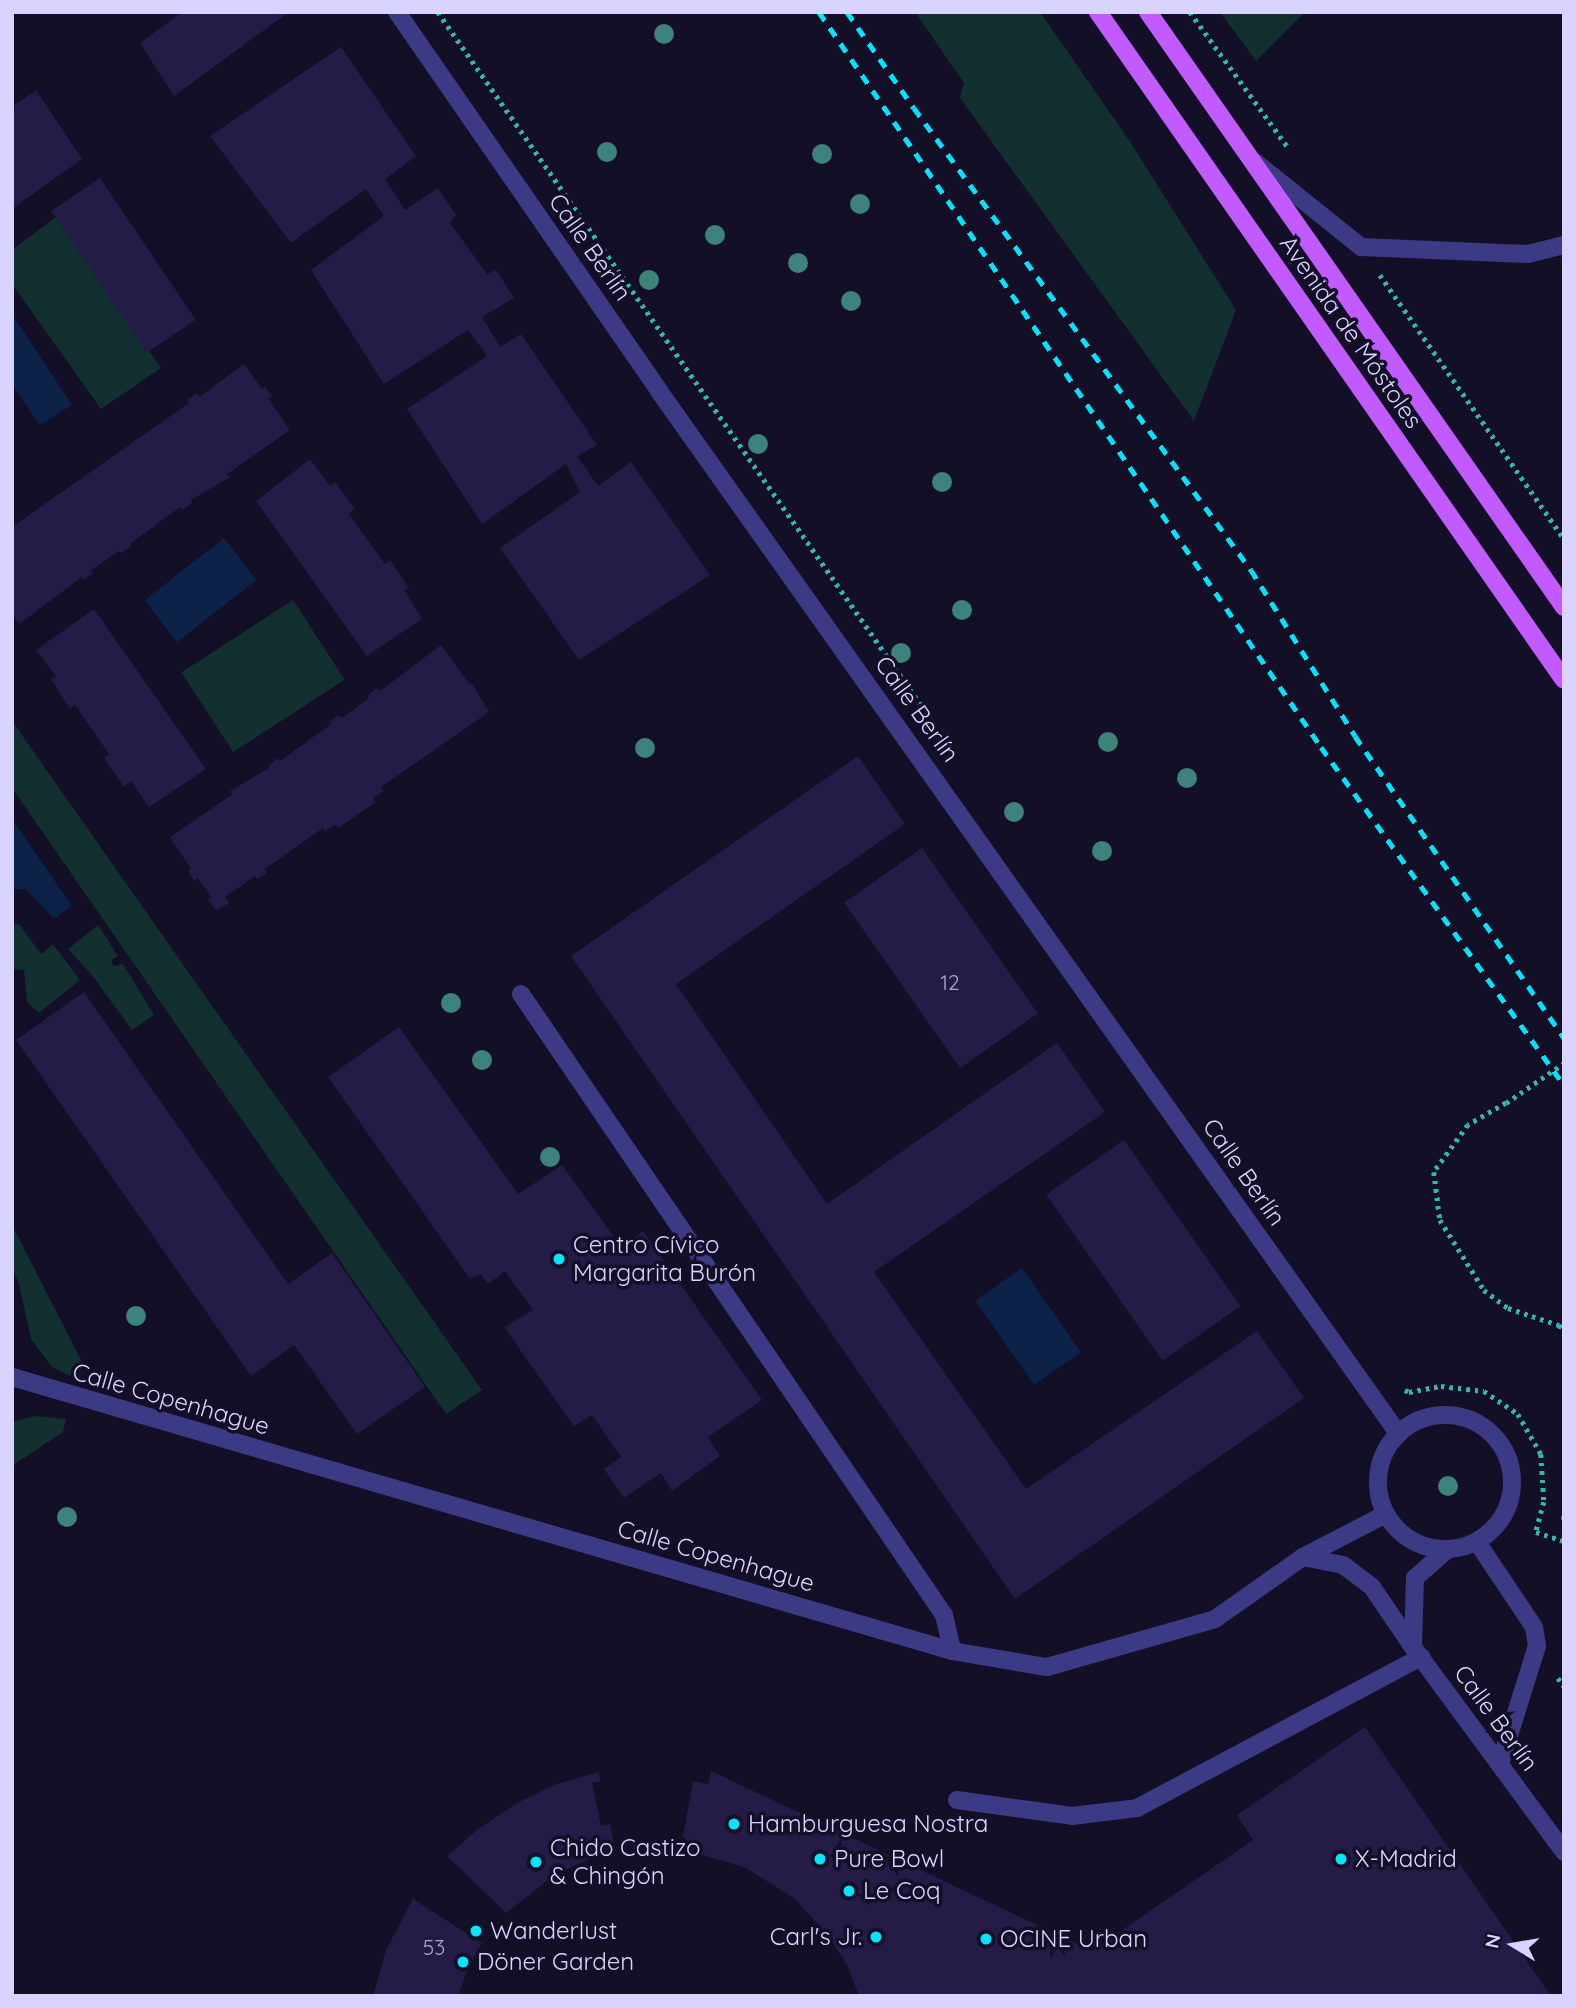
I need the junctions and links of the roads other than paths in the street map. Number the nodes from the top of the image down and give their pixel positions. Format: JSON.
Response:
{"nodes":[{"id":1,"x":397,"y":12,"type":"edge"},
{"id":2,"x":1098,"y":12,"type":"edge"},
{"id":3,"x":1148,"y":12,"type":"edge"},
{"id":4,"x":1248,"y":156,"type":"junction"},
{"id":5,"x":1564,"y":245,"type":"edge"},
{"id":6,"x":1564,"y":607,"type":"edge"},
{"id":7,"x":1564,"y":680,"type":"edge"},
{"id":8,"x":521,"y":994,"type":"dead end"},
{"id":9,"x":12,"y":1377,"type":"edge"},
{"id":10,"x":1398,"y":1433,"type":"junction"},
{"id":11,"x":1387,"y":1514,"type":"junction"},
{"id":12,"x":1477,"y":1542,"type":"junction"},
{"id":13,"x":1448,"y":1549,"type":"junction"},
{"id":14,"x":1303,"y":1557,"type":"junction"},
{"id":15,"x":952,"y":1651,"type":"junction"},
{"id":16,"x":1417,"y":1652,"type":"junction"},
{"id":17,"x":1500,"y":1765,"type":"junction"},
{"id":18,"x":957,"y":1800,"type":"dead end"},
{"id":19,"x":1564,"y":1853,"type":"edge"}],
"edges":[{"from":1,"to":10,"type":"street","name":"Calle Berlín"},
{"from":2,"to":7,"type":"main road","name":"Avenida de Móstoles"},
{"from":3,"to":4,"type":"main road","name":"Avenida de Móstoles"},
{"from":4,"to":5,"type":"street"},
{"from":4,"to":6,"type":"main road","name":"Avenida de Móstoles"},
{"from":8,"to":15,"type":"street"},
{"from":9,"to":15,"type":"street","name":"Calle Copenhague"},
{"from":10,"to":11,"type":"street"},
{"from":10,"to":12,"type":"street"},
{"from":11,"to":13,"type":"street"},
{"from":11,"to":14,"type":"street","name":"Calle Copenhague"},
{"from":12,"to":13,"type":"street"},
{"from":12,"to":17,"type":"street"},
{"from":13,"to":16,"type":"street"},
{"from":14,"to":15,"type":"street","name":"Calle Copenhague"},
{"from":14,"to":16,"type":"street","name":"Calle Berlín"},
{"from":16,"to":17,"type":"street","name":"Calle Berlín"},
{"from":16,"to":18,"type":"street"},
{"from":17,"to":19,"type":"street","name":"Calle Berlín"}]}
